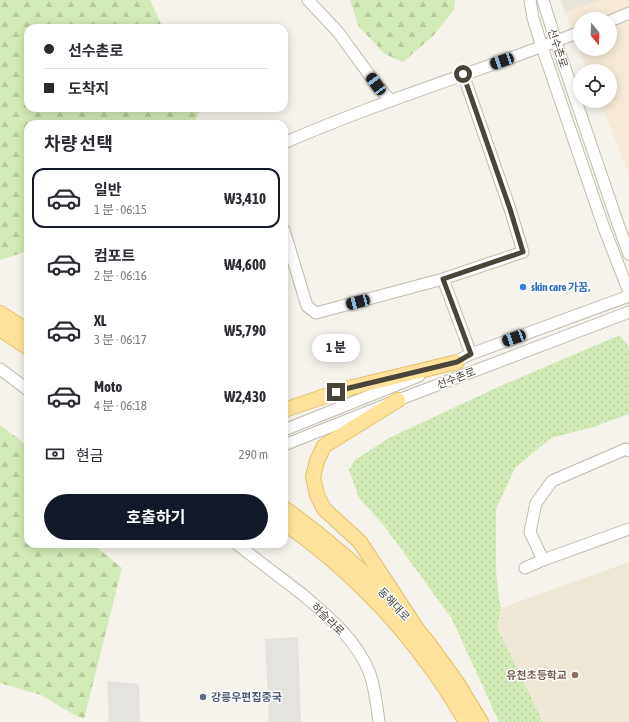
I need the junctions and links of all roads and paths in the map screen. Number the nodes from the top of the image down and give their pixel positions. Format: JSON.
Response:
{"nodes":[{"id":1,"x":308,"y":0,"type":"edge"},
{"id":2,"x":530,"y":0,"type":"edge"},
{"id":3,"x":543,"y":0,"type":"edge"},
{"id":4,"x":629,"y":13,"type":"edge"},
{"id":5,"x":617,"y":17,"type":"edge"},
{"id":6,"x":573,"y":35,"type":"edge"},
{"id":7,"x":556,"y":42,"type":"junction"},
{"id":8,"x":542,"y":47,"type":"junction"},
{"id":9,"x":463,"y":74,"type":"junction"},
{"id":10,"x":391,"y":101,"type":"junction"},
{"id":11,"x":288,"y":141,"type":"edge"},
{"id":12,"x":288,"y":243,"type":"edge"},
{"id":13,"x":629,"y":254,"type":"edge"},
{"id":14,"x":443,"y":279,"type":"junction"},
{"id":15,"x":629,"y":292,"type":"edge"},
{"id":16,"x":629,"y":296,"type":"edge"},
{"id":17,"x":629,"y":312,"type":"edge"},
{"id":18,"x":0,"y":313,"type":"edge"},
{"id":19,"x":24,"y":328,"type":"edge"},
{"id":20,"x":0,"y":329,"type":"edge"},
{"id":21,"x":24,"y":345,"type":"edge"},
{"id":22,"x":471,"y":354,"type":"junction"},
{"id":23,"x":457,"y":362,"type":"junction"},
{"id":24,"x":0,"y":370,"type":"edge"},
{"id":25,"x":24,"y":387,"type":"edge"},
{"id":26,"x":398,"y":400,"type":"junction"},
{"id":27,"x":288,"y":409,"type":"edge"},
{"id":28,"x":288,"y":428,"type":"edge"},
{"id":29,"x":288,"y":443,"type":"edge"},
{"id":30,"x":629,"y":451,"type":"edge"},
{"id":31,"x":288,"y":511,"type":"edge"},
{"id":32,"x":288,"y":526,"type":"edge"},
{"id":33,"x":629,"y":529,"type":"edge"},
{"id":34,"x":242,"y":548,"type":"edge"},
{"id":35,"x":543,"y":560,"type":"junction"},
{"id":36,"x":525,"y":568,"type":"dead end"},
{"id":37,"x":420,"y":632,"type":"junction"},
{"id":38,"x":380,"y":722,"type":"edge"},
{"id":39,"x":466,"y":722,"type":"edge"},
{"id":40,"x":481,"y":722,"type":"edge"}],
"edges":[{"from":1,"to":10,"type":"street"},
{"from":2,"to":8,"type":"street","name":"선수촌로"},
{"from":3,"to":7,"type":"street","name":"선수촌로"},
{"from":4,"to":5,"type":"street"},
{"from":6,"to":7,"type":"street"},
{"from":7,"to":8,"type":"street"},
{"from":7,"to":13,"type":"street","name":"선수촌로"},
{"from":8,"to":9,"type":"street","name":"선수촌로"},
{"from":8,"to":15,"type":"street","name":"선수촌로"},
{"from":9,"to":10,"type":"street","name":"선수촌로"},
{"from":9,"to":14,"type":"street"},
{"from":10,"to":11,"type":"street","name":"선수촌로"},
{"from":12,"to":14,"type":"street"},
{"from":14,"to":22,"type":"street","name":"선수촌로"},
{"from":16,"to":22,"type":"street","name":"선수촌로"},
{"from":17,"to":26,"type":"street","name":"선수촌로"},
{"from":18,"to":19,"type":"main road"},
{"from":20,"to":21,"type":"main road"},
{"from":22,"to":23,"type":"street","name":"선수촌로"},
{"from":23,"to":27,"type":"main road"},
{"from":23,"to":28,"type":"street","name":"선수촌로"},
{"from":24,"to":25,"type":"street"},
{"from":26,"to":29,"type":"street","name":"선수촌로"},
{"from":26,"to":37,"type":"main road"},
{"from":30,"to":35,"type":"street"},
{"from":31,"to":37,"type":"main road","name":"동해대로"},
{"from":32,"to":39,"type":"main road","name":"동해대로"},
{"from":33,"to":35,"type":"street"},
{"from":34,"to":38,"type":"street","name":"하슬라로"},
{"from":35,"to":36,"type":"street"},
{"from":37,"to":40,"type":"main road","name":"동해대로"}]}
